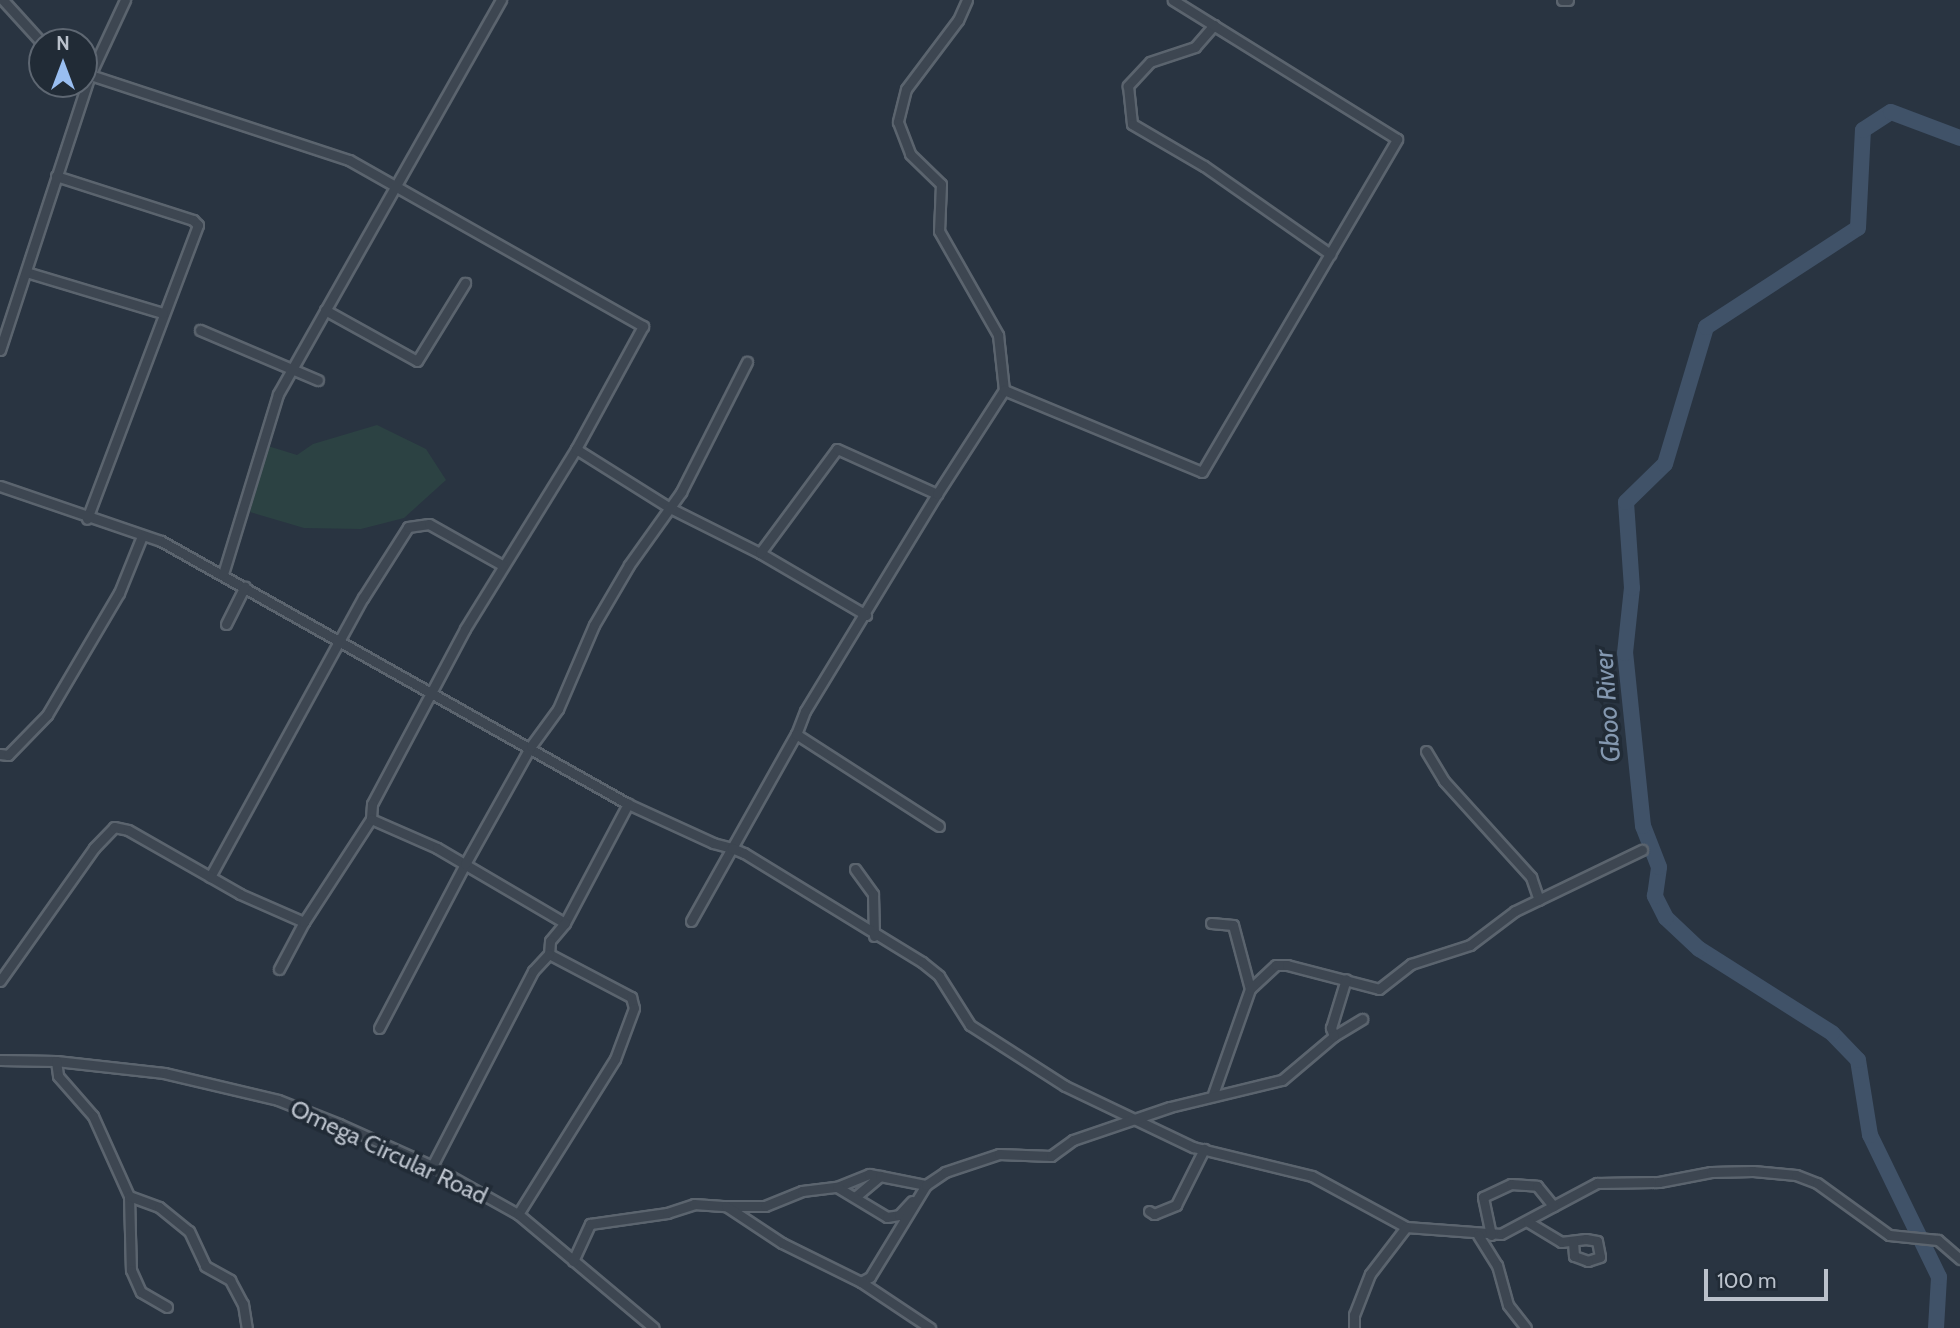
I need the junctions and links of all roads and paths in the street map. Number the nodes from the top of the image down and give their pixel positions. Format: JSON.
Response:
{"nodes":[{"id":1,"x":3,"y":0,"type":"edge"},
{"id":2,"x":125,"y":0,"type":"edge"},
{"id":3,"x":501,"y":0,"type":"edge"},
{"id":4,"x":967,"y":0,"type":"edge"},
{"id":5,"x":1173,"y":0,"type":"edge"},
{"id":6,"x":1562,"y":0,"type":"edge"},
{"id":7,"x":1568,"y":0,"type":"edge"},
{"id":8,"x":1214,"y":25,"type":"junction"},
{"id":9,"x":28,"y":28,"type":"edge"},
{"id":10,"x":98,"y":53,"type":"edge"},
{"id":11,"x":98,"y":78,"type":"edge"},
{"id":12,"x":80,"y":98,"type":"edge"},
{"id":13,"x":57,"y":176,"type":"junction"},
{"id":14,"x":394,"y":183,"type":"junction"},
{"id":15,"x":1330,"y":254,"type":"junction"},
{"id":16,"x":26,"y":272,"type":"junction"},
{"id":17,"x":465,"y":283,"type":"dead end"},
{"id":18,"x":325,"y":310,"type":"junction"},
{"id":19,"x":163,"y":313,"type":"junction"},
{"id":20,"x":200,"y":330,"type":"dead end"},
{"id":21,"x":0,"y":350,"type":"edge"},
{"id":22,"x":747,"y":362,"type":"dead end"},
{"id":23,"x":293,"y":367,"type":"junction"},
{"id":24,"x":318,"y":380,"type":"dead end"},
{"id":25,"x":1004,"y":390,"type":"junction"},
{"id":26,"x":576,"y":449,"type":"junction"},
{"id":27,"x":0,"y":486,"type":"edge"},
{"id":28,"x":937,"y":494,"type":"junction"},
{"id":29,"x":670,"y":509,"type":"junction"},
{"id":30,"x":87,"y":519,"type":"junction"},
{"id":31,"x":142,"y":536,"type":"junction"},
{"id":32,"x":760,"y":553,"type":"junction"},
{"id":33,"x":502,"y":565,"type":"junction"},
{"id":34,"x":223,"y":574,"type":"junction"},
{"id":35,"x":246,"y":586,"type":"junction"},
{"id":36,"x":866,"y":615,"type":"junction"},
{"id":37,"x":226,"y":624,"type":"dead end"},
{"id":38,"x":342,"y":642,"type":"junction"},
{"id":39,"x":435,"y":691,"type":"junction"},
{"id":40,"x":796,"y":734,"type":"junction"},
{"id":41,"x":531,"y":746,"type":"junction"},
{"id":42,"x":1426,"y":751,"type":"dead end"},
{"id":43,"x":0,"y":754,"type":"edge"},
{"id":44,"x":628,"y":804,"type":"junction"},
{"id":45,"x":372,"y":819,"type":"junction"},
{"id":46,"x":939,"y":826,"type":"dead end"},
{"id":47,"x":732,"y":848,"type":"junction"},
{"id":48,"x":1642,"y":850,"type":"dead end"},
{"id":49,"x":465,"y":864,"type":"junction"},
{"id":50,"x":855,"y":869,"type":"dead end"},
{"id":51,"x":210,"y":877,"type":"junction"},
{"id":52,"x":1539,"y":900,"type":"junction"},
{"id":53,"x":691,"y":921,"type":"dead end"},
{"id":54,"x":304,"y":922,"type":"junction"},
{"id":55,"x":565,"y":923,"type":"junction"},
{"id":56,"x":1211,"y":923,"type":"dead end"},
{"id":57,"x":874,"y":936,"type":"junction"},
{"id":58,"x":549,"y":954,"type":"junction"},
{"id":59,"x":279,"y":969,"type":"dead end"},
{"id":60,"x":1346,"y":979,"type":"junction"},
{"id":61,"x":0,"y":981,"type":"edge"},
{"id":62,"x":1250,"y":989,"type":"junction"},
{"id":63,"x":1362,"y":1019,"type":"dead end"},
{"id":64,"x":379,"y":1028,"type":"dead end"},
{"id":65,"x":1334,"y":1036,"type":"junction"},
{"id":66,"x":0,"y":1060,"type":"edge"},
{"id":67,"x":56,"y":1061,"type":"junction"},
{"id":68,"x":1213,"y":1094,"type":"junction"},
{"id":69,"x":1133,"y":1120,"type":"junction"},
{"id":70,"x":1204,"y":1149,"type":"junction"},
{"id":71,"x":432,"y":1166,"type":"junction"},
{"id":72,"x":880,"y":1176,"type":"junction"},
{"id":73,"x":926,"y":1185,"type":"junction"},
{"id":74,"x":837,"y":1187,"type":"junction"},
{"id":75,"x":130,"y":1195,"type":"junction"},
{"id":76,"x":917,"y":1197,"type":"junction"},
{"id":77,"x":855,"y":1198,"type":"junction"},
{"id":78,"x":726,"y":1206,"type":"junction"},
{"id":79,"x":1553,"y":1206,"type":"junction"},
{"id":80,"x":1149,"y":1211,"type":"dead end"},
{"id":81,"x":518,"y":1214,"type":"junction"},
{"id":82,"x":1528,"y":1223,"type":"junction"},
{"id":83,"x":1406,"y":1227,"type":"junction"},
{"id":84,"x":1478,"y":1235,"type":"junction"},
{"id":85,"x":1491,"y":1235,"type":"junction"},
{"id":86,"x":1573,"y":1241,"type":"dead end"},
{"id":87,"x":1960,"y":1259,"type":"edge"},
{"id":88,"x":573,"y":1261,"type":"junction"},
{"id":89,"x":861,"y":1282,"type":"junction"},
{"id":90,"x":167,"y":1307,"type":"dead end"},
{"id":91,"x":247,"y":1328,"type":"edge"},
{"id":92,"x":654,"y":1328,"type":"edge"},
{"id":93,"x":930,"y":1328,"type":"edge"},
{"id":94,"x":1354,"y":1328,"type":"edge"},
{"id":95,"x":1526,"y":1328,"type":"edge"}],
"edges":[{"from":1,"to":9,"type":"street"},
{"from":2,"to":10,"type":"street"},
{"from":3,"to":14,"type":"street"},
{"from":4,"to":25,"type":"street"},
{"from":5,"to":8,"type":"street"},
{"from":6,"to":7,"type":"street"},
{"from":8,"to":15,"type":"street"},
{"from":8,"to":15,"type":"street"},
{"from":11,"to":14,"type":"street"},
{"from":12,"to":13,"type":"street"},
{"from":13,"to":16,"type":"street"},
{"from":13,"to":19,"type":"street"},
{"from":14,"to":18,"type":"street"},
{"from":14,"to":26,"type":"street"},
{"from":15,"to":25,"type":"street"},
{"from":16,"to":19,"type":"street"},
{"from":16,"to":21,"type":"street"},
{"from":17,"to":18,"type":"street"},
{"from":18,"to":23,"type":"street"},
{"from":19,"to":30,"type":"street"},
{"from":20,"to":23,"type":"street"},
{"from":22,"to":29,"type":"street"},
{"from":23,"to":24,"type":"street"},
{"from":23,"to":34,"type":"street"},
{"from":25,"to":28,"type":"street"},
{"from":26,"to":29,"type":"street"},
{"from":26,"to":33,"type":"street"},
{"from":27,"to":30,"type":"street"},
{"from":28,"to":32,"type":"street"},
{"from":28,"to":36,"type":"street"},
{"from":29,"to":32,"type":"street"},
{"from":29,"to":41,"type":"street"},
{"from":30,"to":31,"type":"street"},
{"from":31,"to":34,"type":"street"},
{"from":31,"to":43,"type":"street"},
{"from":32,"to":36,"type":"street"},
{"from":33,"to":38,"type":"street"},
{"from":33,"to":39,"type":"street"},
{"from":34,"to":35,"type":"street"},
{"from":35,"to":37,"type":"street"},
{"from":35,"to":38,"type":"street"},
{"from":36,"to":40,"type":"street"},
{"from":38,"to":39,"type":"street"},
{"from":38,"to":51,"type":"street"},
{"from":39,"to":41,"type":"street"},
{"from":39,"to":45,"type":"street"},
{"from":40,"to":46,"type":"street"},
{"from":40,"to":47,"type":"street"},
{"from":41,"to":44,"type":"street"},
{"from":41,"to":49,"type":"street"},
{"from":42,"to":52,"type":"street"},
{"from":44,"to":47,"type":"street"},
{"from":44,"to":55,"type":"street"},
{"from":45,"to":49,"type":"street"},
{"from":45,"to":54,"type":"street"},
{"from":47,"to":53,"type":"street"},
{"from":47,"to":57,"type":"street"},
{"from":48,"to":52,"type":"street"},
{"from":49,"to":55,"type":"street"},
{"from":49,"to":64,"type":"street"},
{"from":50,"to":57,"type":"street"},
{"from":51,"to":54,"type":"street"},
{"from":51,"to":61,"type":"street"},
{"from":52,"to":60,"type":"street"},
{"from":54,"to":59,"type":"street"},
{"from":55,"to":58,"type":"street"},
{"from":56,"to":62,"type":"street"},
{"from":57,"to":69,"type":"street"},
{"from":58,"to":71,"type":"street"},
{"from":58,"to":81,"type":"street"},
{"from":60,"to":62,"type":"street"},
{"from":60,"to":65,"type":"street"},
{"from":62,"to":68,"type":"street"},
{"from":63,"to":65,"type":"street"},
{"from":65,"to":68,"type":"street"},
{"from":66,"to":67,"type":"street","name":"Omega Circular Road"},
{"from":67,"to":71,"type":"street","name":"Omega Circular Road"},
{"from":67,"to":75,"type":"street"},
{"from":68,"to":69,"type":"street"},
{"from":69,"to":70,"type":"street"},
{"from":69,"to":73,"type":"street"},
{"from":70,"to":80,"type":"street"},
{"from":70,"to":83,"type":"street"},
{"from":71,"to":81,"type":"street","name":"Omega Circular Road"},
{"from":72,"to":73,"type":"street"},
{"from":72,"to":74,"type":"street"},
{"from":72,"to":77,"type":"street"},
{"from":73,"to":76,"type":"street"},
{"from":74,"to":77,"type":"street"},
{"from":74,"to":78,"type":"street"},
{"from":75,"to":90,"type":"street"},
{"from":75,"to":91,"type":"street"},
{"from":76,"to":77,"type":"street"},
{"from":76,"to":89,"type":"street"},
{"from":78,"to":88,"type":"street"},
{"from":78,"to":89,"type":"street"},
{"from":79,"to":82,"type":"street"},
{"from":79,"to":85,"type":"street"},
{"from":79,"to":87,"type":"street"},
{"from":81,"to":88,"type":"street","name":"Omega Circular Road"},
{"from":82,"to":85,"type":"street"},
{"from":82,"to":86,"type":"street"},
{"from":83,"to":84,"type":"street"},
{"from":83,"to":94,"type":"street"},
{"from":84,"to":85,"type":"street"},
{"from":84,"to":95,"type":"street"},
{"from":88,"to":92,"type":"street","name":"Omega Circular Road"},
{"from":89,"to":93,"type":"street"}]}
